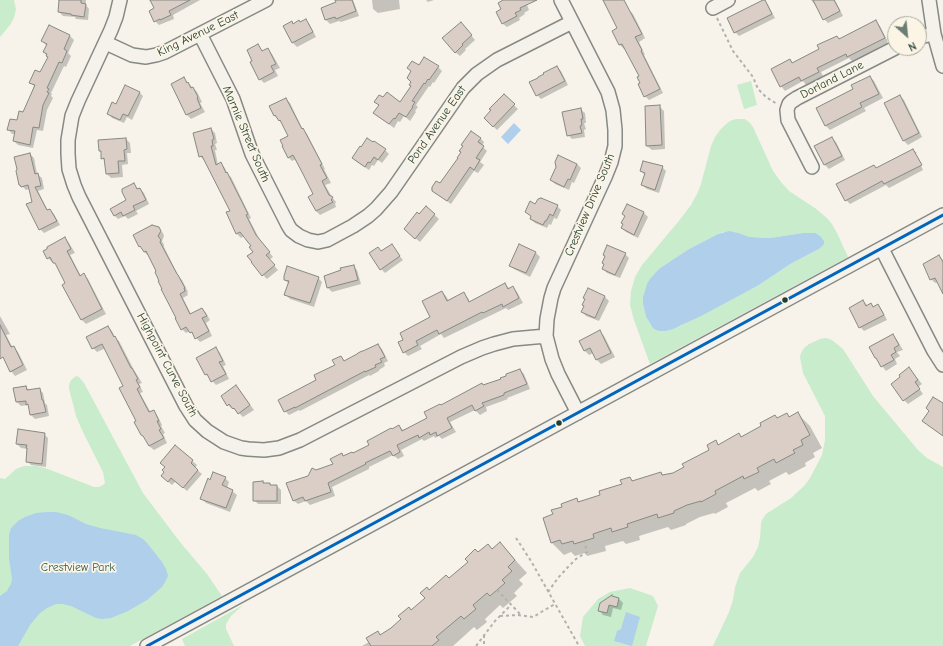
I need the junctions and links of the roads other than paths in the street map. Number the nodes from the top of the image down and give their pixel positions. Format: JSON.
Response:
{"nodes":[{"id":1,"x":120,"y":0,"type":"edge"},
{"id":2,"x":266,"y":0,"type":"edge"},
{"id":3,"x":561,"y":0,"type":"edge"},
{"id":4,"x":728,"y":0,"type":"edge"},
{"id":5,"x":929,"y":0,"type":"edge"},
{"id":6,"x":713,"y":8,"type":"road end"},
{"id":7,"x":572,"y":22,"type":"junction"},
{"id":8,"x":200,"y":34,"type":"junction"},
{"id":9,"x":934,"y":34,"type":"junction"},
{"id":10,"x":927,"y":35,"type":"edge"},
{"id":11,"x":106,"y":43,"type":"junction"},
{"id":12,"x":887,"y":52,"type":"edge"},
{"id":13,"x":943,"y":66,"type":"edge"},
{"id":14,"x":812,"y":167,"type":"dead end"},
{"id":15,"x":943,"y":216,"type":"edge"},
{"id":16,"x":316,"y":242,"type":"joint"},
{"id":17,"x":882,"y":249,"type":"junction"},
{"id":18,"x":546,"y":336,"type":"junction"},
{"id":19,"x":943,"y":365,"type":"edge"},
{"id":20,"x":578,"y":413,"type":"junction"},
{"id":21,"x":147,"y":646,"type":"edge"}],
"edges":[{"from":1,"to":11,"type":"street","name":"Highpoint Curve South"},
{"from":2,"to":8,"type":"street","name":"King Avenue East"},
{"from":3,"to":7,"type":"street","name":"Crestview Drive South"},
{"from":4,"to":6,"type":"street"},
{"from":5,"to":9,"type":"street"},
{"from":7,"to":16,"type":"street","name":"Pond Avenue East"},
{"from":7,"to":18,"type":"street","name":"Crestview Drive South"},
{"from":8,"to":11,"type":"street","name":"King Avenue East"},
{"from":8,"to":16,"type":"street","name":"Marnie Street South"},
{"from":9,"to":10,"type":"street"},
{"from":9,"to":13,"type":"street"},
{"from":11,"to":18,"type":"street","name":"Highpoint Curve South"},
{"from":12,"to":14,"type":"street","name":"Dorland Lane"},
{"from":15,"to":17,"type":"street"},
{"from":17,"to":19,"type":"street"},
{"from":17,"to":20,"type":"street"},
{"from":18,"to":20,"type":"street","name":"Crestview Drive South"},
{"from":20,"to":21,"type":"street"}]}
